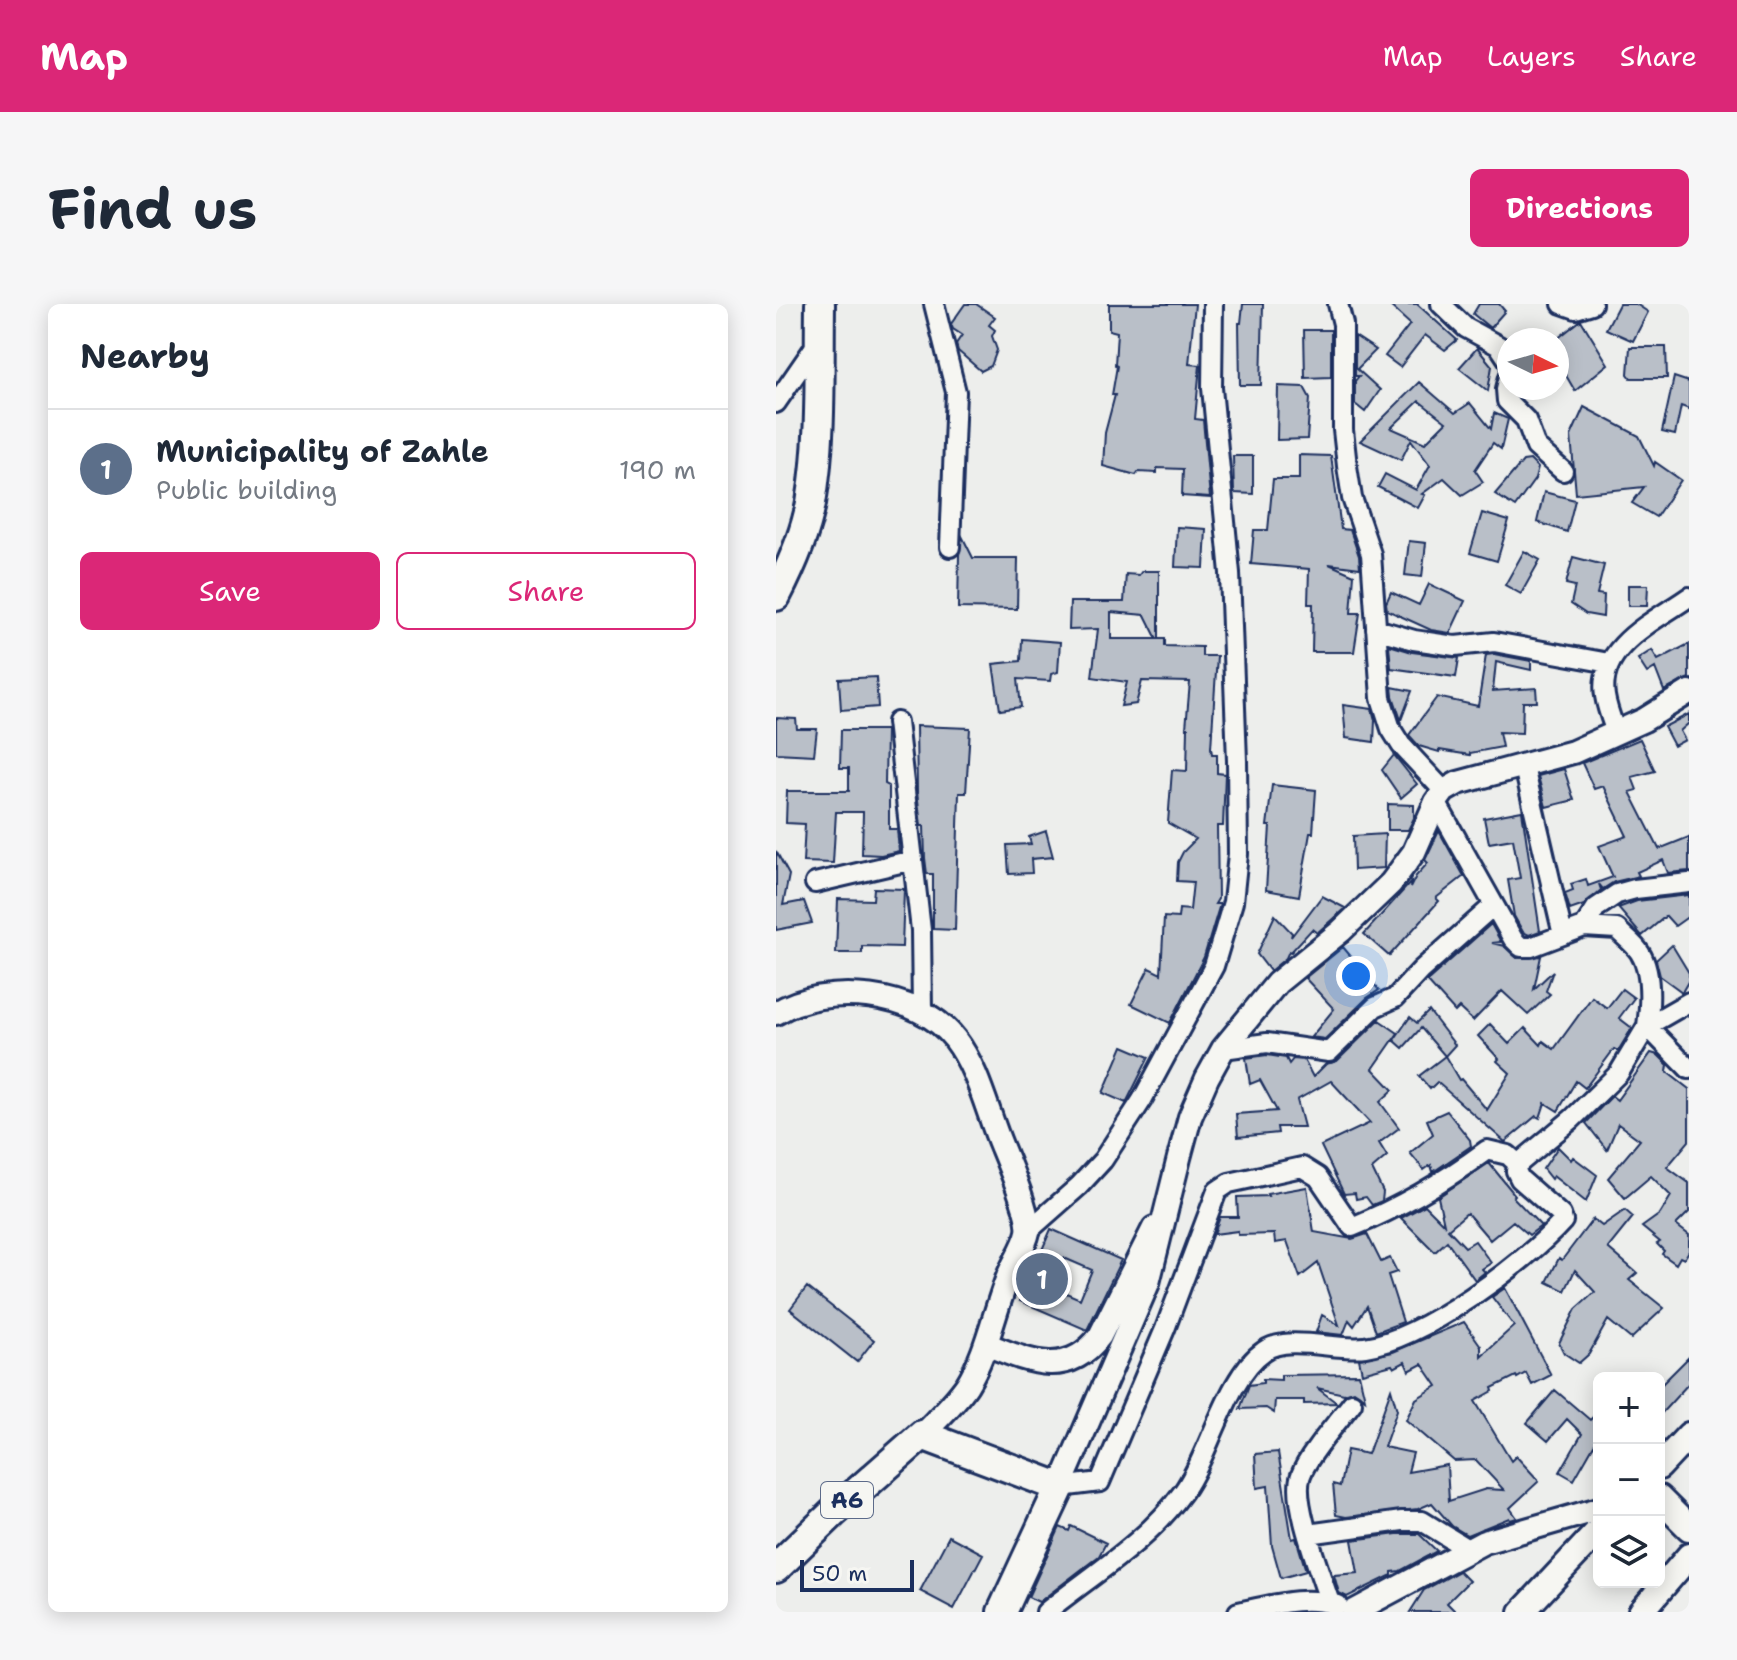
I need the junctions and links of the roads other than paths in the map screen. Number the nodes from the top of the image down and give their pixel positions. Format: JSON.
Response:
{"nodes":[{"id":1,"x":820,"y":304,"type":"edge"},
{"id":2,"x":934,"y":304,"type":"edge"},
{"id":3,"x":1213,"y":304,"type":"edge"},
{"id":4,"x":1338,"y":304,"type":"edge"},
{"id":5,"x":1441,"y":304,"type":"edge"},
{"id":6,"x":1562,"y":304,"type":"edge"},
{"id":7,"x":1592,"y":304,"type":"edge"},
{"id":8,"x":819,"y":339,"type":"junction"},
{"id":9,"x":1497,"y":345,"type":"edge"},
{"id":10,"x":1507,"y":400,"type":"edge"},
{"id":11,"x":776,"y":403,"type":"edge"},
{"id":12,"x":1563,"y":471,"type":"dead end"},
{"id":13,"x":950,"y":547,"type":"dead end"},
{"id":14,"x":776,"y":596,"type":"edge"},
{"id":15,"x":1689,"y":597,"type":"edge"},
{"id":16,"x":1376,"y":629,"type":"junction"},
{"id":17,"x":1609,"y":663,"type":"junction"},
{"id":18,"x":1689,"y":692,"type":"edge"},
{"id":19,"x":897,"y":722,"type":"dead end"},
{"id":20,"x":1616,"y":732,"type":"junction"},
{"id":21,"x":1524,"y":767,"type":"junction"},
{"id":22,"x":1440,"y":797,"type":"junction"},
{"id":23,"x":913,"y":860,"type":"junction"},
{"id":24,"x":815,"y":883,"type":"dead end"},
{"id":25,"x":1689,"y":883,"type":"edge"},
{"id":26,"x":1494,"y":905,"type":"junction"},
{"id":27,"x":1584,"y":927,"type":"junction"},
{"id":28,"x":1563,"y":935,"type":"junction"},
{"id":29,"x":1689,"y":1002,"type":"edge"},
{"id":30,"x":922,"y":1011,"type":"junction"},
{"id":31,"x":776,"y":1013,"type":"edge"},
{"id":32,"x":1647,"y":1026,"type":"junction"},
{"id":33,"x":1223,"y":1049,"type":"junction"},
{"id":34,"x":1689,"y":1069,"type":"edge"},
{"id":35,"x":1518,"y":1164,"type":"junction"},
{"id":36,"x":1167,"y":1202,"type":"junction"},
{"id":37,"x":1028,"y":1231,"type":"junction"},
{"id":38,"x":986,"y":1344,"type":"junction"},
{"id":39,"x":1352,"y":1403,"type":"dead end"},
{"id":40,"x":922,"y":1435,"type":"junction"},
{"id":41,"x":1689,"y":1435,"type":"edge"},
{"id":42,"x":1665,"y":1461,"type":"edge"},
{"id":43,"x":1060,"y":1487,"type":"junction"},
{"id":44,"x":1665,"y":1504,"type":"edge"},
{"id":45,"x":1593,"y":1511,"type":"edge"},
{"id":46,"x":1689,"y":1528,"type":"edge"},
{"id":47,"x":1308,"y":1534,"type":"junction"},
{"id":48,"x":1593,"y":1536,"type":"edge"},
{"id":49,"x":1469,"y":1550,"type":"junction"},
{"id":50,"x":1689,"y":1556,"type":"edge"},
{"id":51,"x":776,"y":1568,"type":"edge"},
{"id":52,"x":1330,"y":1603,"type":"junction"},
{"id":53,"x":1354,"y":1611,"type":"edge"},
{"id":54,"x":1002,"y":1612,"type":"edge"},
{"id":55,"x":1046,"y":1612,"type":"edge"},
{"id":56,"x":1238,"y":1612,"type":"edge"},
{"id":57,"x":1522,"y":1612,"type":"edge"},
{"id":58,"x":1641,"y":1612,"type":"edge"}],
"edges":[{"from":1,"to":8,"type":"highway"},
{"from":2,"to":13,"type":"street"},
{"from":3,"to":37,"type":"street"},
{"from":4,"to":16,"type":"street"},
{"from":5,"to":9,"type":"street"},
{"from":6,"to":7,"type":"street"},
{"from":8,"to":11,"type":"street"},
{"from":8,"to":14,"type":"highway"},
{"from":10,"to":12,"type":"street"},
{"from":15,"to":17,"type":"street"},
{"from":16,"to":17,"type":"street"},
{"from":16,"to":22,"type":"street"},
{"from":17,"to":20,"type":"street"},
{"from":18,"to":20,"type":"street"},
{"from":19,"to":23,"type":"street"},
{"from":20,"to":21,"type":"street"},
{"from":21,"to":22,"type":"street"},
{"from":21,"to":28,"type":"street"},
{"from":22,"to":26,"type":"street"},
{"from":22,"to":33,"type":"street"},
{"from":23,"to":24,"type":"street"},
{"from":23,"to":30,"type":"street"},
{"from":25,"to":27,"type":"street"},
{"from":26,"to":28,"type":"street"},
{"from":26,"to":33,"type":"street"},
{"from":27,"to":28,"type":"street"},
{"from":27,"to":32,"type":"street"},
{"from":29,"to":32,"type":"street"},
{"from":30,"to":31,"type":"street"},
{"from":30,"to":37,"type":"street"},
{"from":32,"to":34,"type":"street"},
{"from":32,"to":35,"type":"street"},
{"from":33,"to":36,"type":"street"},
{"from":35,"to":43,"type":"street"},
{"from":35,"to":55,"type":"street"},
{"from":36,"to":38,"type":"street"},
{"from":36,"to":43,"type":"street"},
{"from":37,"to":38,"type":"street"},
{"from":38,"to":40,"type":"street"},
{"from":39,"to":47,"type":"street"},
{"from":40,"to":43,"type":"highway"},
{"from":40,"to":51,"type":"highway","number":"A6"},
{"from":41,"to":42,"type":"main road"},
{"from":43,"to":54,"type":"highway"},
{"from":44,"to":46,"type":"main road"},
{"from":45,"to":49,"type":"street"},
{"from":47,"to":49,"type":"street"},
{"from":47,"to":52,"type":"street"},
{"from":48,"to":57,"type":"main road"},
{"from":49,"to":53,"type":"street"},
{"from":50,"to":58,"type":"main road"},
{"from":52,"to":53,"type":"street"},
{"from":52,"to":56,"type":"street"}]}
